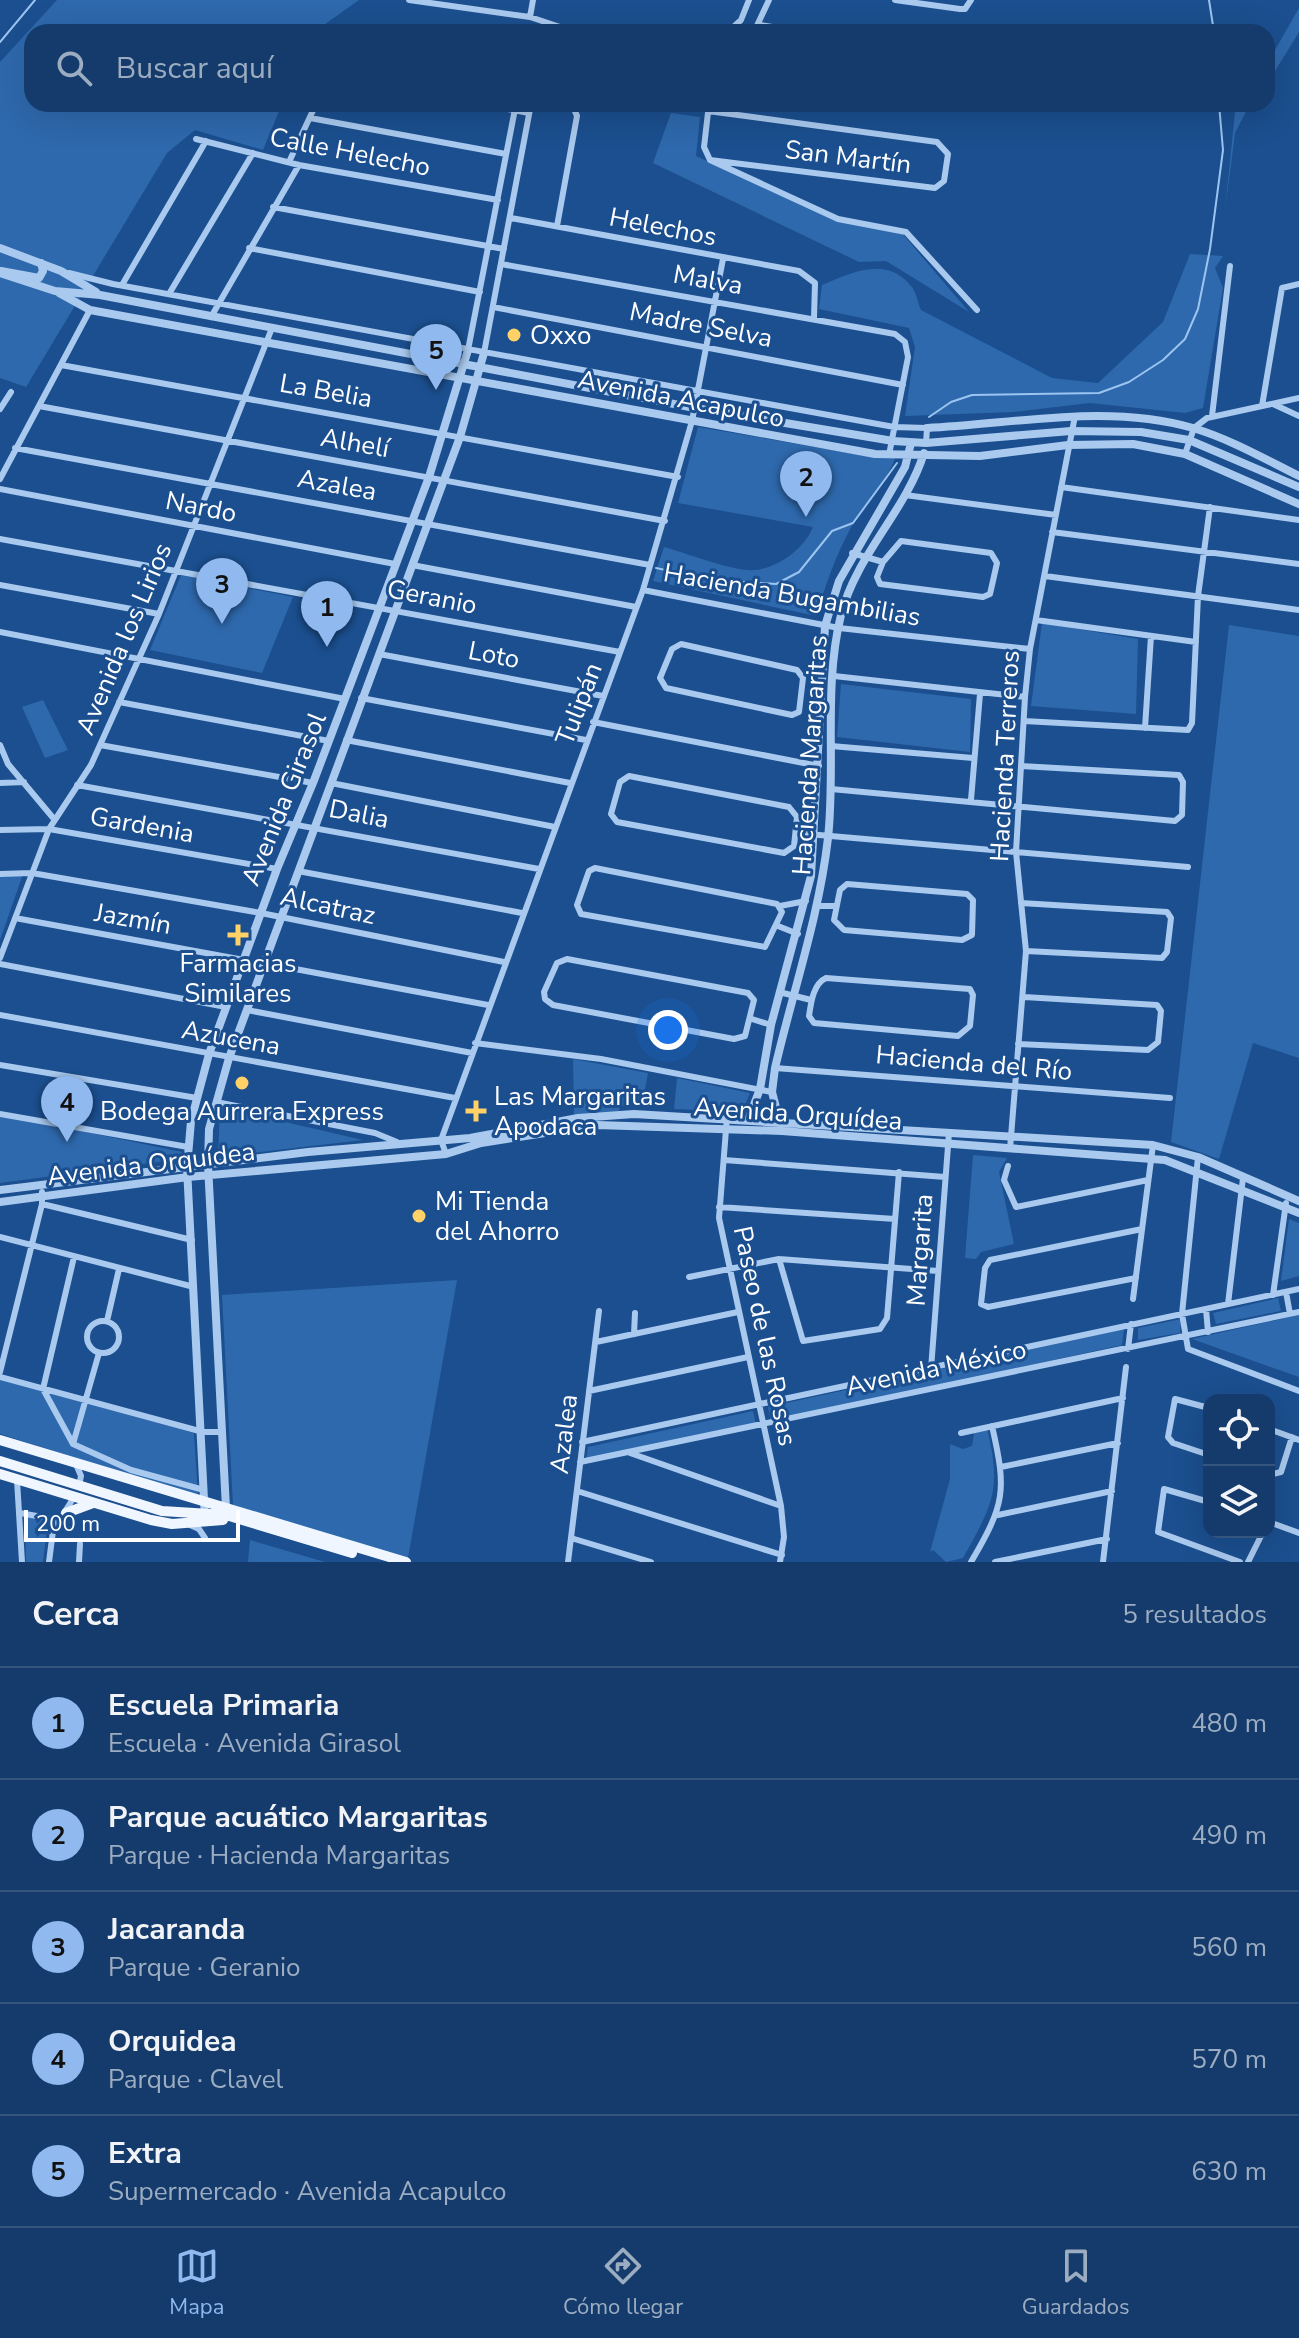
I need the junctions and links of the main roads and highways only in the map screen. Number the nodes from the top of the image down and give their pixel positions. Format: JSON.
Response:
{"nodes":[{"id":1,"x":0,"y":1443,"type":"edge"},
{"id":2,"x":0,"y":1461,"type":"edge"},
{"id":3,"x":0,"y":1474,"type":"edge"},
{"id":4,"x":93,"y":1503,"type":"junction"},
{"id":5,"x":204,"y":1511,"type":"junction"},
{"id":6,"x":224,"y":1513,"type":"junction"},
{"id":7,"x":63,"y":1517,"type":"road end"},
{"id":8,"x":382,"y":1562,"type":"edge"},
{"id":9,"x":406,"y":1562,"type":"edge"}],
"edges":[{"from":1,"to":5,"type":"main road"},
{"from":2,"to":5,"type":"main road"},
{"from":3,"to":4,"type":"main road"},
{"from":4,"to":5,"type":"main road"},
{"from":4,"to":7,"type":"main road"},
{"from":5,"to":6,"type":"main road"},
{"from":5,"to":6,"type":"main road"},
{"from":6,"to":8,"type":"main road"},
{"from":6,"to":9,"type":"main road"}]}
